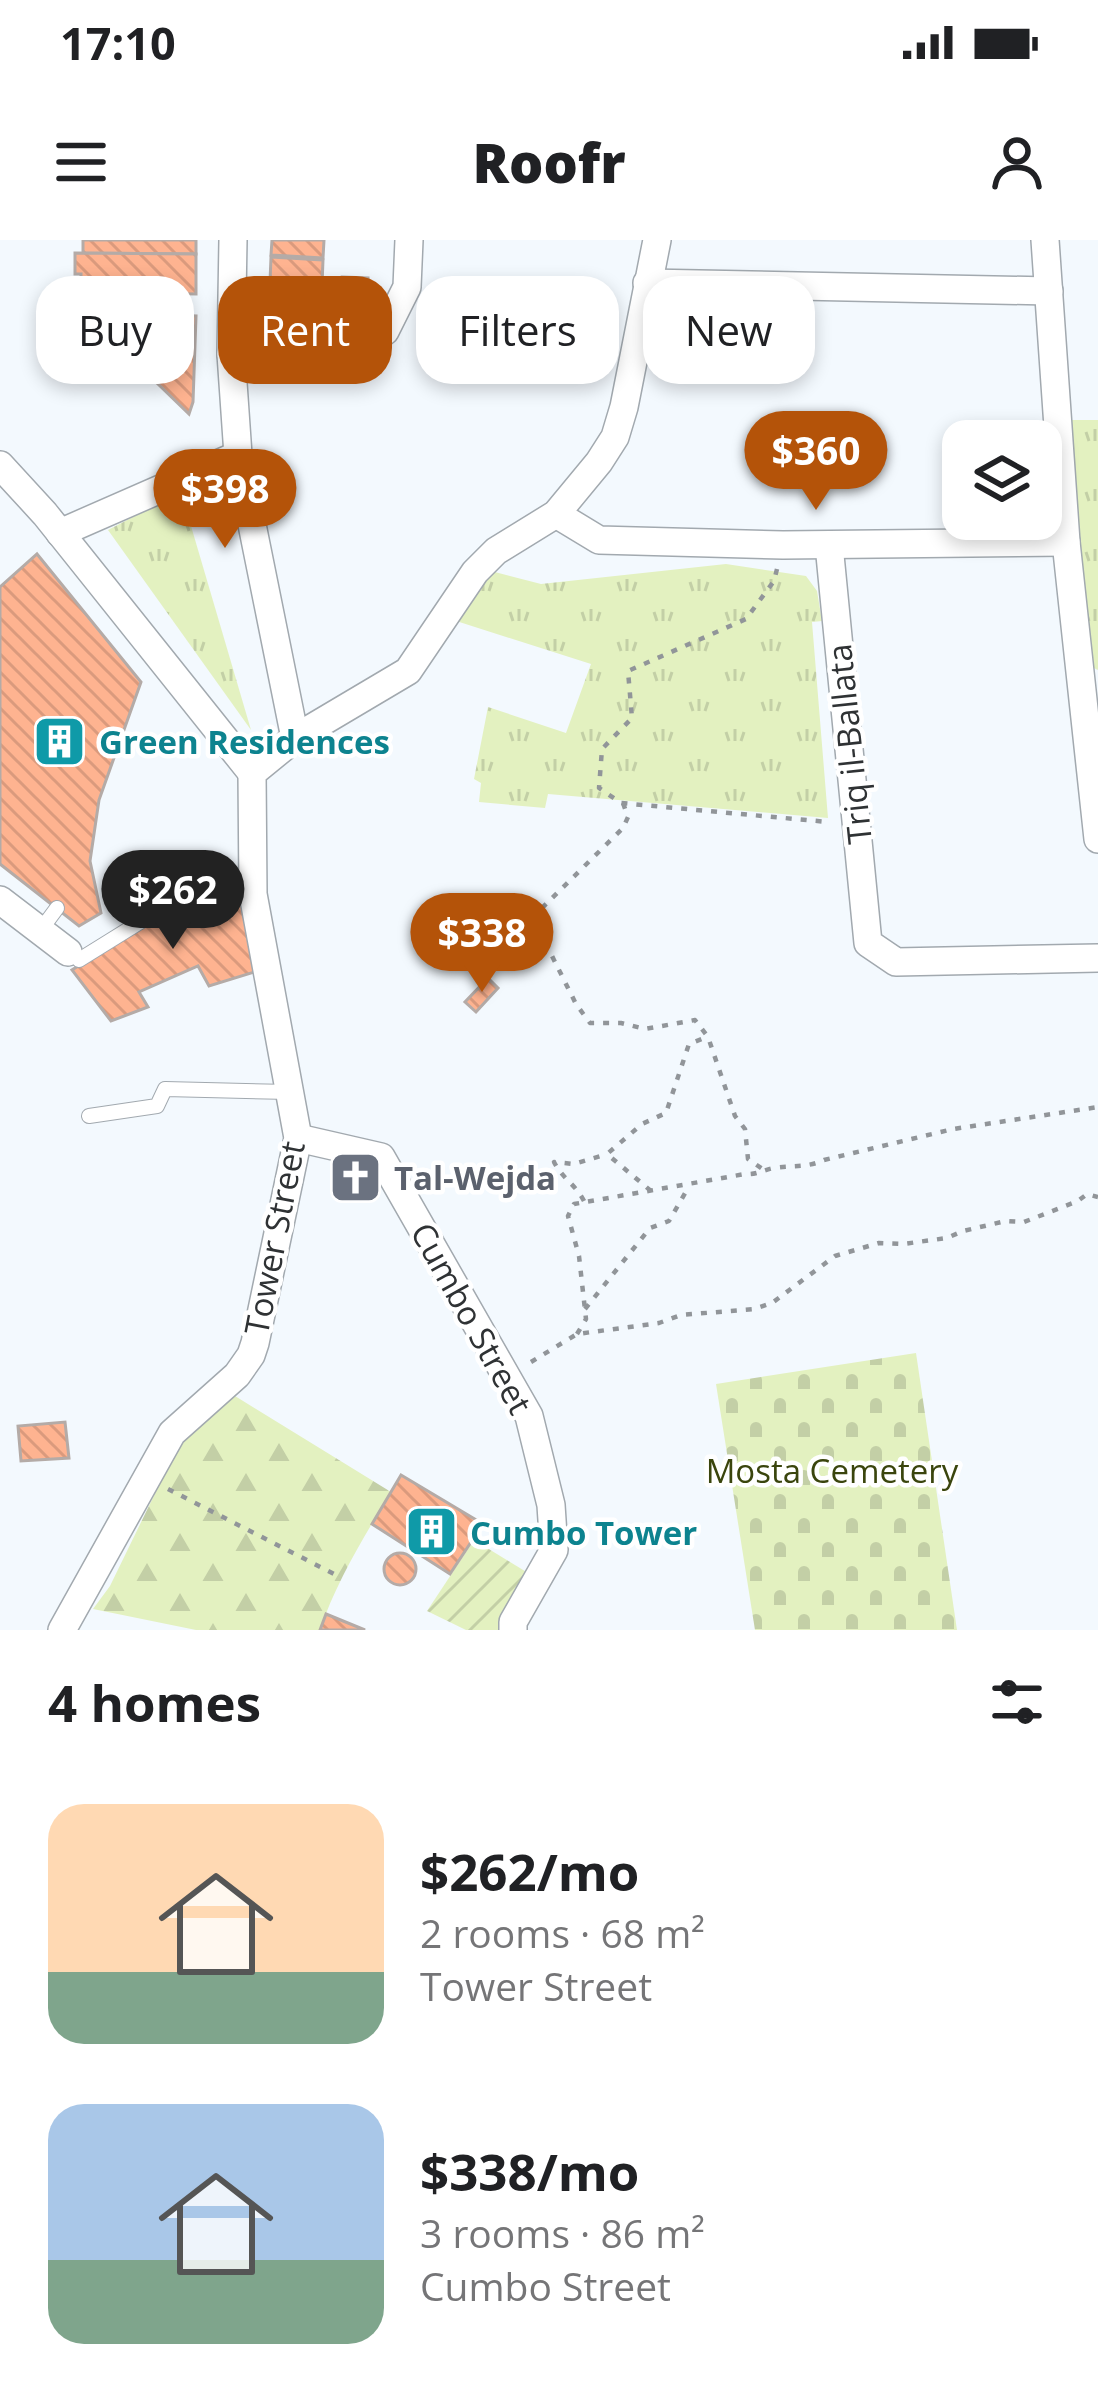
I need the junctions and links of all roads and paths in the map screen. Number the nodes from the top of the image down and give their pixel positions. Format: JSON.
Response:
{"nodes":[{"id":1,"x":233,"y":240,"type":"edge"},
{"id":2,"x":409,"y":240,"type":"edge"},
{"id":3,"x":657,"y":240,"type":"edge"},
{"id":4,"x":1045,"y":240,"type":"edge"},
{"id":5,"x":232,"y":276,"type":"edge"},
{"id":6,"x":649,"y":276,"type":"edge"},
{"id":7,"x":815,"y":286,"type":"edge"},
{"id":8,"x":1049,"y":290,"type":"junction"},
{"id":9,"x":643,"y":304,"type":"edge"},
{"id":10,"x":392,"y":318,"type":"edge"},
{"id":11,"x":233,"y":384,"type":"edge"},
{"id":12,"x":238,"y":455,"type":"junction"},
{"id":13,"x":0,"y":465,"type":"edge"},
{"id":14,"x":556,"y":514,"type":"junction"},
{"id":15,"x":59,"y":533,"type":"junction"},
{"id":16,"x":1066,"y":542,"type":"junction"},
{"id":17,"x":829,"y":544,"type":"junction"},
{"id":18,"x":783,"y":545,"type":"junction"},
{"id":19,"x":1091,"y":705,"type":"edge"},
{"id":20,"x":295,"y":738,"type":"junction"},
{"id":21,"x":251,"y":772,"type":"junction"},
{"id":22,"x":623,"y":803,"type":"junction"},
{"id":23,"x":857,"y":824,"type":"junction"},
{"id":24,"x":1098,"y":839,"type":"edge"},
{"id":25,"x":254,"y":894,"type":"junction"},
{"id":26,"x":0,"y":900,"type":"edge"},
{"id":27,"x":74,"y":956,"type":"joint"},
{"id":28,"x":1098,"y":958,"type":"edge"},
{"id":29,"x":708,"y":1037,"type":"junction"},
{"id":30,"x":290,"y":1092,"type":"junction"},
{"id":31,"x":1098,"y":1108,"type":"edge"},
{"id":32,"x":89,"y":1116,"type":"dead end"},
{"id":33,"x":298,"y":1138,"type":"junction"},
{"id":34,"x":607,"y":1154,"type":"junction"},
{"id":35,"x":764,"y":1171,"type":"junction"},
{"id":36,"x":690,"y":1184,"type":"junction"},
{"id":37,"x":651,"y":1191,"type":"junction"},
{"id":38,"x":1098,"y":1197,"type":"edge"},
{"id":39,"x":584,"y":1202,"type":"junction"},
{"id":40,"x":585,"y":1309,"type":"junction"},
{"id":41,"x":577,"y":1334,"type":"junction"},
{"id":42,"x":502,"y":1367,"type":"junction"},
{"id":43,"x":147,"y":1478,"type":"junction"},
{"id":44,"x":334,"y":1574,"type":"dead end"},
{"id":45,"x":62,"y":1630,"type":"edge"},
{"id":46,"x":513,"y":1630,"type":"edge"}],
"edges":[{"from":1,"to":5,"type":"street"},
{"from":2,"to":10,"type":"street"},
{"from":3,"to":6,"type":"street"},
{"from":4,"to":8,"type":"street"},
{"from":7,"to":8,"type":"street"},
{"from":8,"to":16,"type":"street"},
{"from":9,"to":14,"type":"street"},
{"from":11,"to":12,"type":"street"},
{"from":12,"to":15,"type":"street"},
{"from":12,"to":20,"type":"street"},
{"from":13,"to":15,"type":"street"},
{"from":14,"to":18,"type":"street"},
{"from":14,"to":20,"type":"street"},
{"from":15,"to":21,"type":"street"},
{"from":16,"to":17,"type":"street"},
{"from":16,"to":19,"type":"street"},
{"from":17,"to":18,"type":"street"},
{"from":17,"to":23,"type":"street","name":"Triq il-Ballata"},
{"from":18,"to":22,"type":"path"},
{"from":19,"to":24,"type":"street"},
{"from":20,"to":21,"type":"street"},
{"from":21,"to":25,"type":"street","name":"Tower Street"},
{"from":22,"to":23,"type":"path"},
{"from":22,"to":29,"type":"path"},
{"from":23,"to":28,"type":"street","name":"Triq il-Ballata"},
{"from":25,"to":27,"type":"lane"},
{"from":25,"to":30,"type":"street","name":"Tower Street"},
{"from":26,"to":27,"type":"street"},
{"from":29,"to":34,"type":"path"},
{"from":29,"to":35,"type":"path"},
{"from":30,"to":32,"type":"lane"},
{"from":30,"to":33,"type":"street","name":"Tower Street"},
{"from":31,"to":35,"type":"path"},
{"from":33,"to":42,"type":"street","name":"Cumbo Street"},
{"from":33,"to":43,"type":"street","name":"Tower Street"},
{"from":34,"to":37,"type":"path"},
{"from":34,"to":39,"type":"path"},
{"from":35,"to":36,"type":"path"},
{"from":36,"to":37,"type":"path"},
{"from":36,"to":40,"type":"path"},
{"from":37,"to":39,"type":"path"},
{"from":38,"to":41,"type":"path"},
{"from":39,"to":40,"type":"path"},
{"from":40,"to":41,"type":"path"},
{"from":41,"to":42,"type":"path"},
{"from":42,"to":46,"type":"street","name":"Cumbo Street"},
{"from":43,"to":44,"type":"path"},
{"from":43,"to":45,"type":"street","name":"Tower Street"}]}
